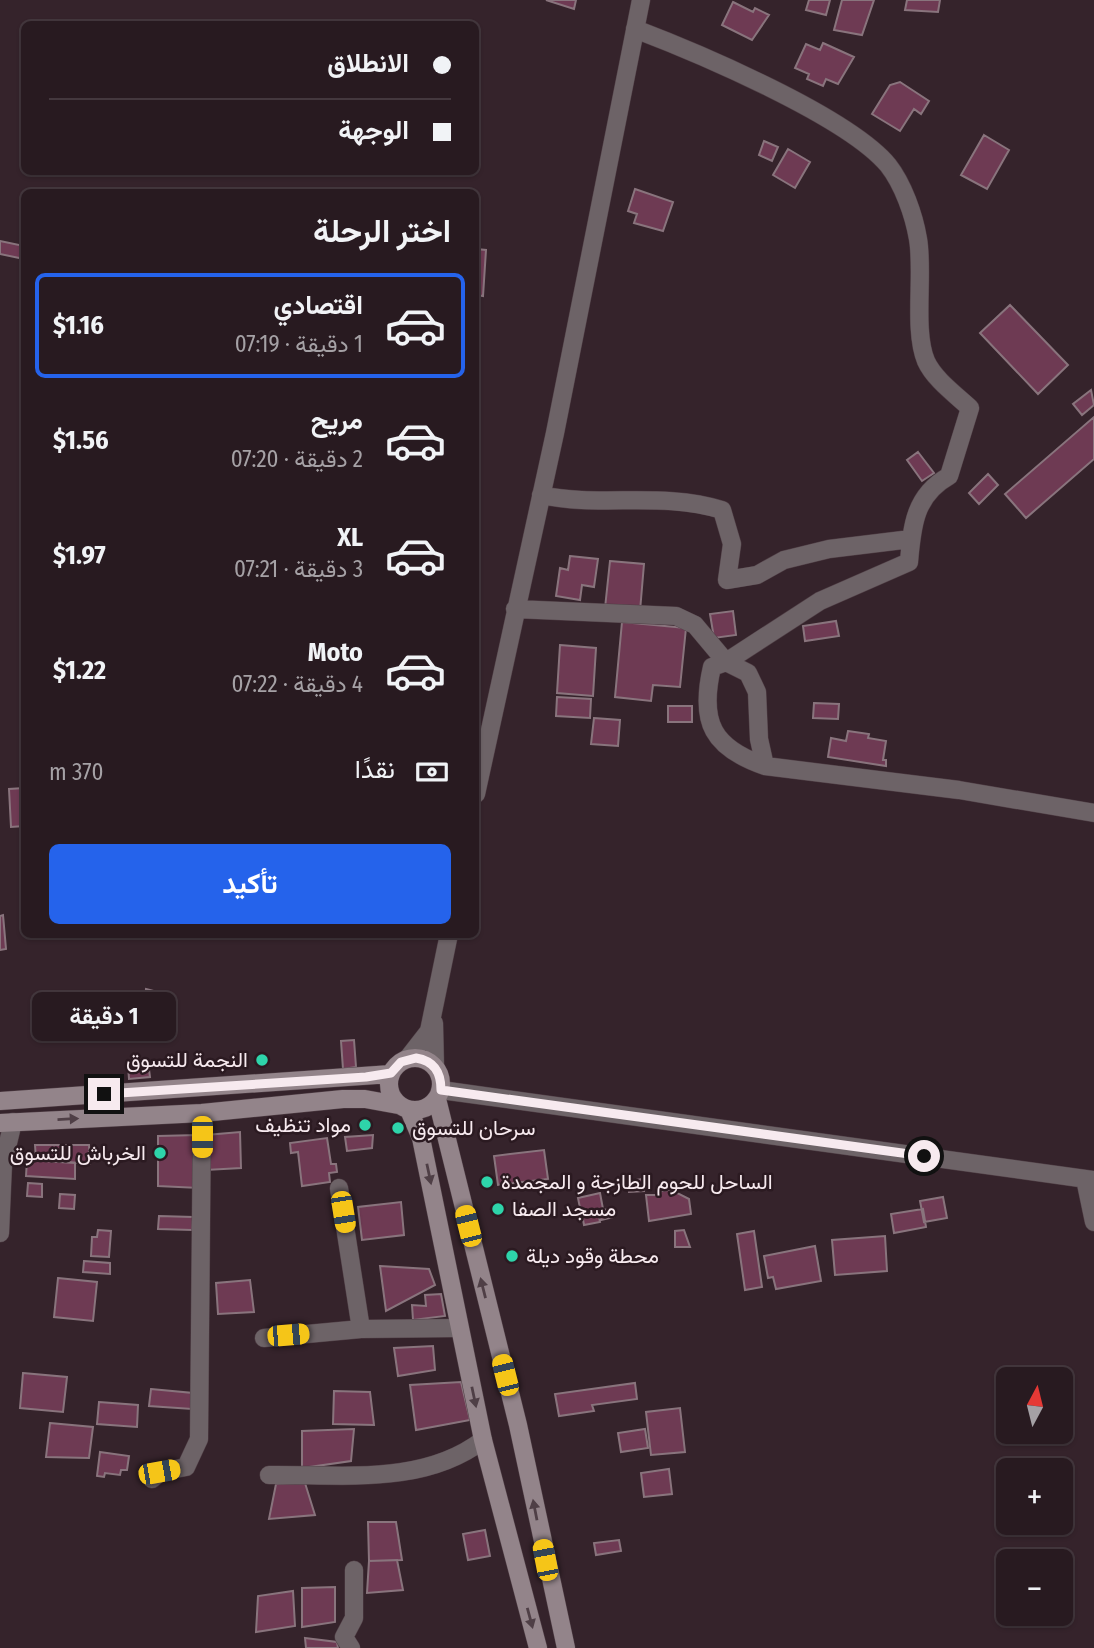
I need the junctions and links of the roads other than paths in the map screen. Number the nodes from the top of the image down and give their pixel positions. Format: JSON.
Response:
{"nodes":[{"id":1,"x":641,"y":0,"type":"edge"},
{"id":2,"x":635,"y":29,"type":"junction"},
{"id":3,"x":541,"y":495,"type":"junction"},
{"id":4,"x":911,"y":539,"type":"junction"},
{"id":5,"x":515,"y":609,"type":"junction"},
{"id":6,"x":726,"y":662,"type":"junction"},
{"id":7,"x":765,"y":766,"type":"junction"},
{"id":8,"x":479,"y":780,"type":"edge"},
{"id":9,"x":1094,"y":813,"type":"edge"},
{"id":10,"x":448,"y":938,"type":"edge"},
{"id":11,"x":433,"y":1016,"type":"junction"},
{"id":12,"x":408,"y":1058,"type":"junction"},
{"id":13,"x":435,"y":1066,"type":"junction"},
{"id":14,"x":391,"y":1073,"type":"junction"},
{"id":15,"x":439,"y":1094,"type":"junction"},
{"id":16,"x":0,"y":1101,"type":"edge"},
{"id":17,"x":404,"y":1107,"type":"junction"},
{"id":18,"x":202,"y":1113,"type":"junction"},
{"id":19,"x":7,"y":1123,"type":"edge"},
{"id":20,"x":1089,"y":1179,"type":"edge"},
{"id":21,"x":339,"y":1188,"type":"dead end"},
{"id":22,"x":1094,"y":1222,"type":"edge"},
{"id":23,"x":0,"y":1233,"type":"edge"},
{"id":24,"x":459,"y":1328,"type":"junction"},
{"id":25,"x":361,"y":1329,"type":"junction"},
{"id":26,"x":264,"y":1338,"type":"dead end"},
{"id":27,"x":483,"y":1440,"type":"junction"},
{"id":28,"x":269,"y":1475,"type":"dead end"},
{"id":29,"x":152,"y":1479,"type":"dead end"},
{"id":30,"x":354,"y":1570,"type":"dead end"},
{"id":31,"x":351,"y":1648,"type":"edge"},
{"id":32,"x":538,"y":1648,"type":"edge"},
{"id":33,"x":566,"y":1648,"type":"edge"}],
"edges":[{"from":1,"to":2,"type":"street"},
{"from":2,"to":3,"type":"street"},
{"from":2,"to":4,"type":"street"},
{"from":3,"to":4,"type":"street"},
{"from":3,"to":5,"type":"street"},
{"from":4,"to":6,"type":"street"},
{"from":5,"to":6,"type":"street"},
{"from":5,"to":8,"type":"street"},
{"from":6,"to":7,"type":"street"},
{"from":6,"to":7,"type":"street"},
{"from":7,"to":9,"type":"street"},
{"from":10,"to":11,"type":"street"},
{"from":11,"to":12,"type":"street"},
{"from":11,"to":13,"type":"street"},
{"from":12,"to":13,"type":"main road"},
{"from":12,"to":14,"type":"main road"},
{"from":13,"to":15,"type":"main road"},
{"from":14,"to":16,"type":"main road"},
{"from":14,"to":17,"type":"main road"},
{"from":15,"to":17,"type":"main road"},
{"from":15,"to":20,"type":"street"},
{"from":33,"to":15,"type":"main road","one_way":true},
{"from":17,"to":18,"type":"main road"},
{"from":17,"to":24,"type":"main road","one_way":true},
{"from":19,"to":18,"type":"main road","one_way":true},
{"from":18,"to":29,"type":"street"},
{"from":19,"to":23,"type":"street"},
{"from":20,"to":22,"type":"street"},
{"from":21,"to":25,"type":"street"},
{"from":24,"to":25,"type":"street"},
{"from":24,"to":27,"type":"main road","one_way":true},
{"from":25,"to":26,"type":"street"},
{"from":27,"to":28,"type":"street"},
{"from":27,"to":32,"type":"main road","one_way":true},
{"from":30,"to":31,"type":"street"}]}
